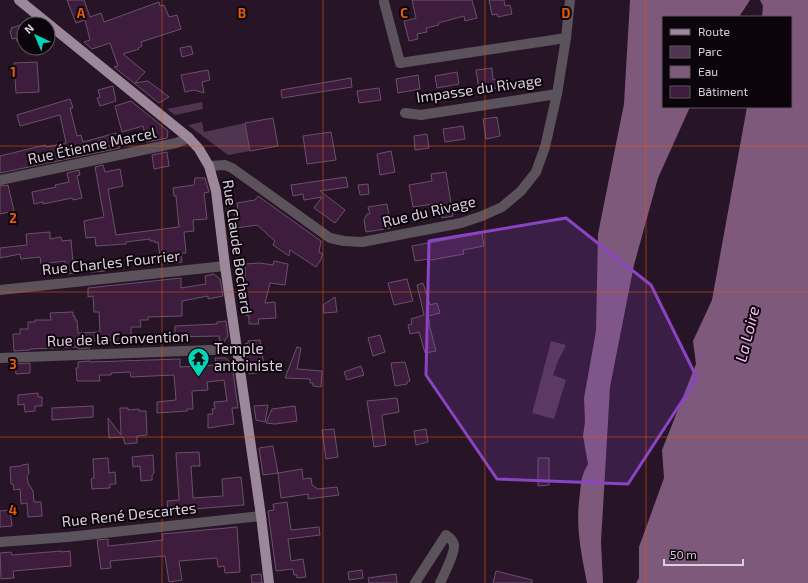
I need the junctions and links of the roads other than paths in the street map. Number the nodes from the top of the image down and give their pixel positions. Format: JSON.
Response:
{"nodes":[{"id":1,"x":19,"y":0,"type":"edge"},
{"id":2,"x":570,"y":0,"type":"edge"},
{"id":3,"x":384,"y":2,"type":"dead end"},
{"id":4,"x":566,"y":38,"type":"junction"},
{"id":5,"x":557,"y":94,"type":"junction"},
{"id":6,"x":406,"y":112,"type":"dead end"},
{"id":7,"x":189,"y":138,"type":"junction"},
{"id":8,"x":209,"y":166,"type":"junction"},
{"id":9,"x":0,"y":180,"type":"edge"},
{"id":10,"x":225,"y":266,"type":"junction"},
{"id":11,"x":0,"y":290,"type":"edge"},
{"id":12,"x":237,"y":349,"type":"junction"},
{"id":13,"x":0,"y":358,"type":"edge"},
{"id":14,"x":261,"y":516,"type":"junction"},
{"id":15,"x":0,"y":542,"type":"edge"},
{"id":16,"x":269,"y":583,"type":"edge"},
{"id":17,"x":415,"y":583,"type":"edge"},
{"id":18,"x":440,"y":583,"type":"edge"}],
"edges":[{"from":1,"to":7,"type":"main road","name":"Rue Claude Bochard"},
{"from":2,"to":4,"type":"street","name":"Rue du Rivage"},
{"from":3,"to":4,"type":"street"},
{"from":4,"to":5,"type":"street","name":"Rue du Rivage"},
{"from":5,"to":6,"type":"street","name":"Impasse du Rivage"},
{"from":5,"to":8,"type":"street","name":"Rue du Rivage"},
{"from":7,"to":8,"type":"main road","name":"Rue Claude Bochard"},
{"from":7,"to":9,"type":"street","name":"Rue Étienne Marcel"},
{"from":8,"to":10,"type":"main road","name":"Rue Claude Bochard"},
{"from":10,"to":11,"type":"street","name":"Rue Charles Fourrier"},
{"from":10,"to":12,"type":"main road","name":"Rue Claude Bochard"},
{"from":12,"to":13,"type":"street","name":"Rue de la Convention"},
{"from":12,"to":14,"type":"main road","name":"Rue Claude Bochard"},
{"from":14,"to":15,"type":"street","name":"Rue René Descartes"},
{"from":14,"to":16,"type":"main road","name":"Rue Claude Bochard"},
{"from":17,"to":18,"type":"street"}]}
